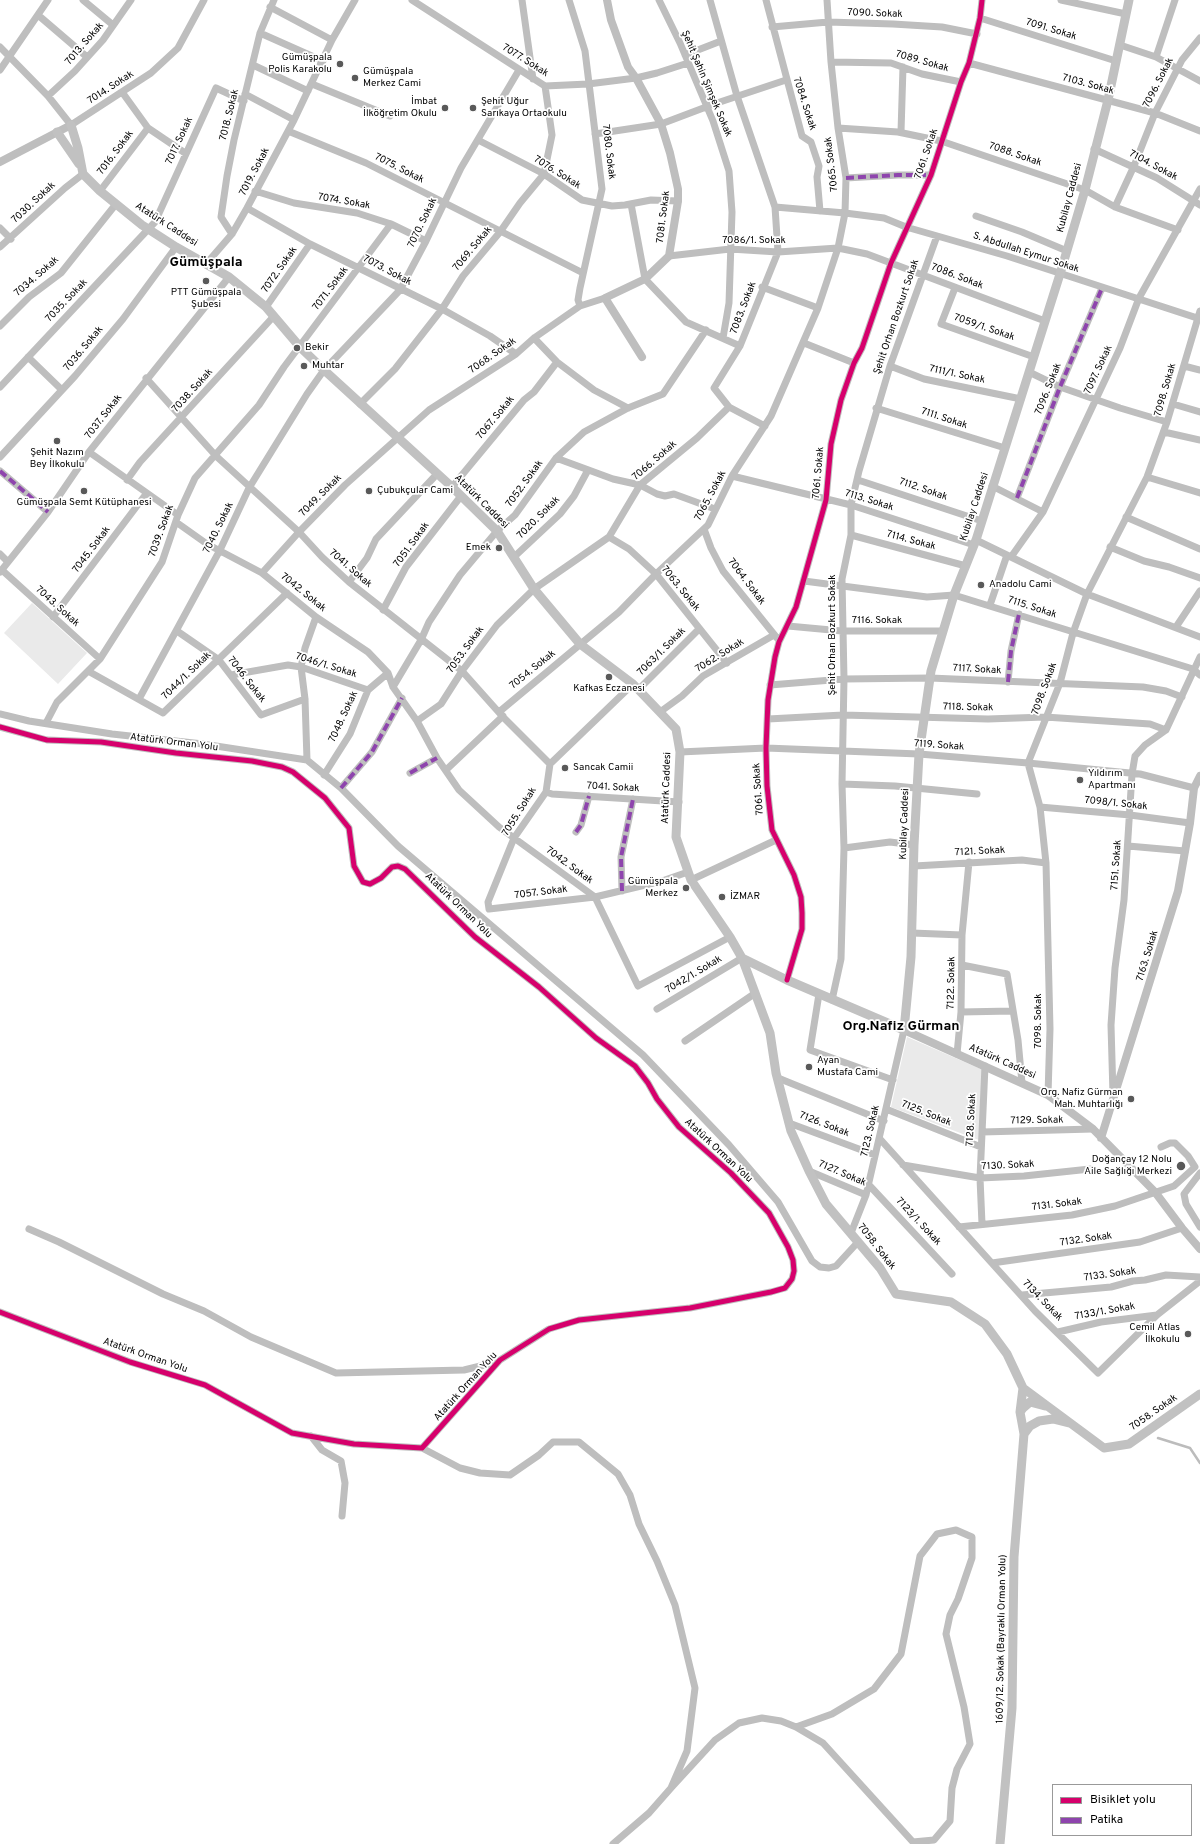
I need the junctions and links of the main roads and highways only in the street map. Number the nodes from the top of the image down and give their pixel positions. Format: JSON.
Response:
{"nodes":[{"id":1,"x":1130,"y":0,"type":"edge"},
{"id":2,"x":71,"y":124,"type":"road end"},
{"id":3,"x":57,"y":132,"type":"road end"},
{"id":4,"x":82,"y":171,"type":"junction"},
{"id":5,"x":742,"y":958,"type":"junction"},
{"id":6,"x":904,"y":1030,"type":"joint"},
{"id":7,"x":1024,"y":1388,"type":"junction"},
{"id":8,"x":1200,"y":1394,"type":"edge"},
{"id":9,"x":1054,"y":1409,"type":"junction"},
{"id":10,"x":1020,"y":1412,"type":"junction"},
{"id":11,"x":1074,"y":1425,"type":"junction"},
{"id":12,"x":1024,"y":1434,"type":"junction"},
{"id":13,"x":1000,"y":1844,"type":"edge"}],
"edges":[{"from":1,"to":6,"type":"main road","name":"Kubilay Caddesi"},
{"from":2,"to":4,"type":"main road"},
{"from":3,"to":4,"type":"main road","name":"Atatürk Caddesi"},
{"from":4,"to":5,"type":"main road","name":"Atatürk Caddesi"},
{"from":5,"to":6,"type":"main road","name":"Atatürk Caddesi"},
{"from":5,"to":7,"type":"main road","name":"7058. Sokak"},
{"from":7,"to":9,"type":"main road","name":"7058. Sokak"},
{"from":7,"to":10,"type":"main road","name":"1609/12. Sokak (Bayraklı Orman Yolu)"},
{"from":8,"to":11,"type":"main road","name":"7058. Sokak"},
{"from":9,"to":10,"type":"main road"},
{"from":9,"to":11,"type":"main road","name":"7058. Sokak"},
{"from":10,"to":12,"type":"main road","name":"1609/12. Sokak (Bayraklı Orman Yolu)"},
{"from":11,"to":12,"type":"main road"},
{"from":12,"to":13,"type":"main road","name":"1609/12. Sokak (Bayraklı Orman Yolu)"}]}
